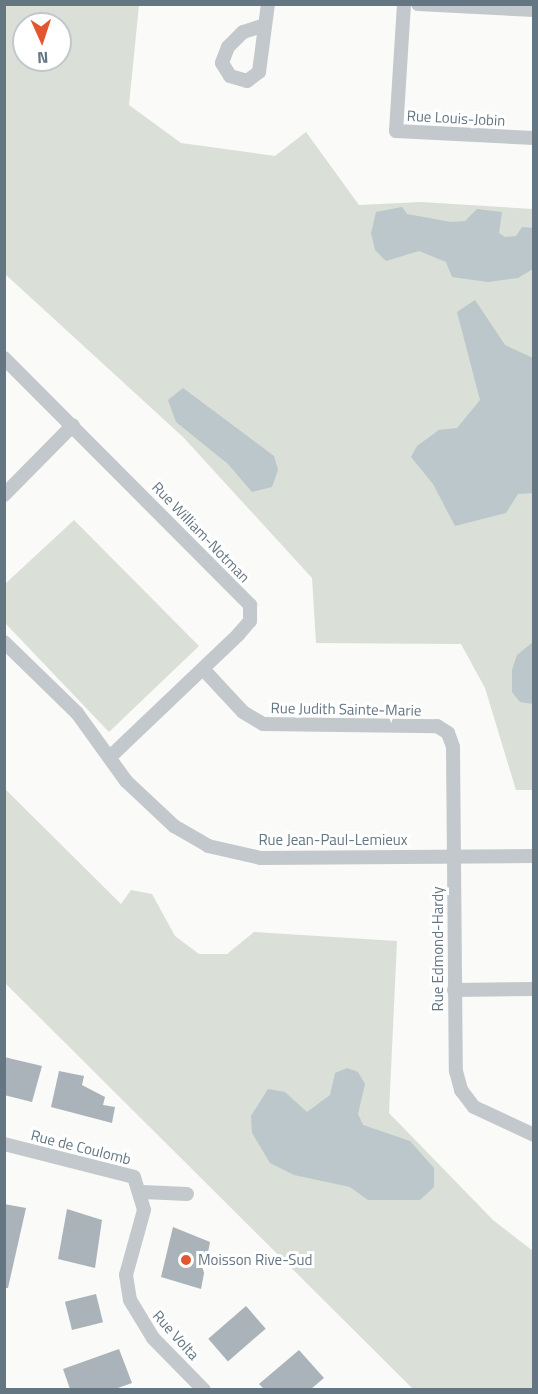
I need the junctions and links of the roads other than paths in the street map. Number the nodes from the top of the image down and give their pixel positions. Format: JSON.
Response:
{"nodes":[{"id":1,"x":268,"y":4,"type":"edge"},
{"id":2,"x":404,"y":4,"type":"edge"},
{"id":3,"x":418,"y":4,"type":"edge"},
{"id":4,"x":534,"y":10,"type":"edge"},
{"id":5,"x":262,"y":26,"type":"dead end"},
{"id":6,"x":534,"y":138,"type":"edge"},
{"id":7,"x":4,"y":358,"type":"edge"},
{"id":8,"x":73,"y":425,"type":"junction"},
{"id":9,"x":4,"y":495,"type":"edge"},
{"id":10,"x":4,"y":642,"type":"edge"},
{"id":11,"x":204,"y":669,"type":"junction"},
{"id":12,"x":437,"y":726,"type":"joint"},
{"id":13,"x":110,"y":757,"type":"junction"},
{"id":14,"x":454,"y":856,"type":"junction"},
{"id":15,"x":534,"y":856,"type":"edge"},
{"id":16,"x":534,"y":989,"type":"edge"},
{"id":17,"x":454,"y":990,"type":"junction"},
{"id":18,"x":534,"y":1135,"type":"edge"},
{"id":19,"x":4,"y":1144,"type":"edge"},
{"id":20,"x":143,"y":1192,"type":"junction"},
{"id":21,"x":187,"y":1194,"type":"dead end"},
{"id":22,"x":204,"y":1389,"type":"edge"}],
"edges":[{"from":1,"to":5,"type":"street"},
{"from":2,"to":6,"type":"street","name":"Rue Louis-Jobin"},
{"from":3,"to":4,"type":"street"},
{"from":7,"to":8,"type":"street","name":"Rue William-Notman"},
{"from":8,"to":9,"type":"street"},
{"from":8,"to":11,"type":"street","name":"Rue William-Notman"},
{"from":10,"to":13,"type":"street","name":"Rue Jean-Paul-Lemieux"},
{"from":11,"to":12,"type":"street","name":"Rue Judith Sainte-Marie"},
{"from":11,"to":13,"type":"street","name":"Rue William-Notman"},
{"from":12,"to":14,"type":"street","name":"Rue Edmond-Hardy"},
{"from":13,"to":14,"type":"street","name":"Rue Jean-Paul-Lemieux"},
{"from":14,"to":15,"type":"street","name":"Rue Jean-Paul-Lemieux"},
{"from":14,"to":17,"type":"street","name":"Rue Edmond-Hardy"},
{"from":16,"to":17,"type":"street"},
{"from":17,"to":18,"type":"street","name":"Rue Edmond-Hardy"},
{"from":19,"to":20,"type":"street","name":"Rue de Coulomb"},
{"from":20,"to":21,"type":"street"},
{"from":20,"to":22,"type":"street","name":"Rue Volta"}]}
